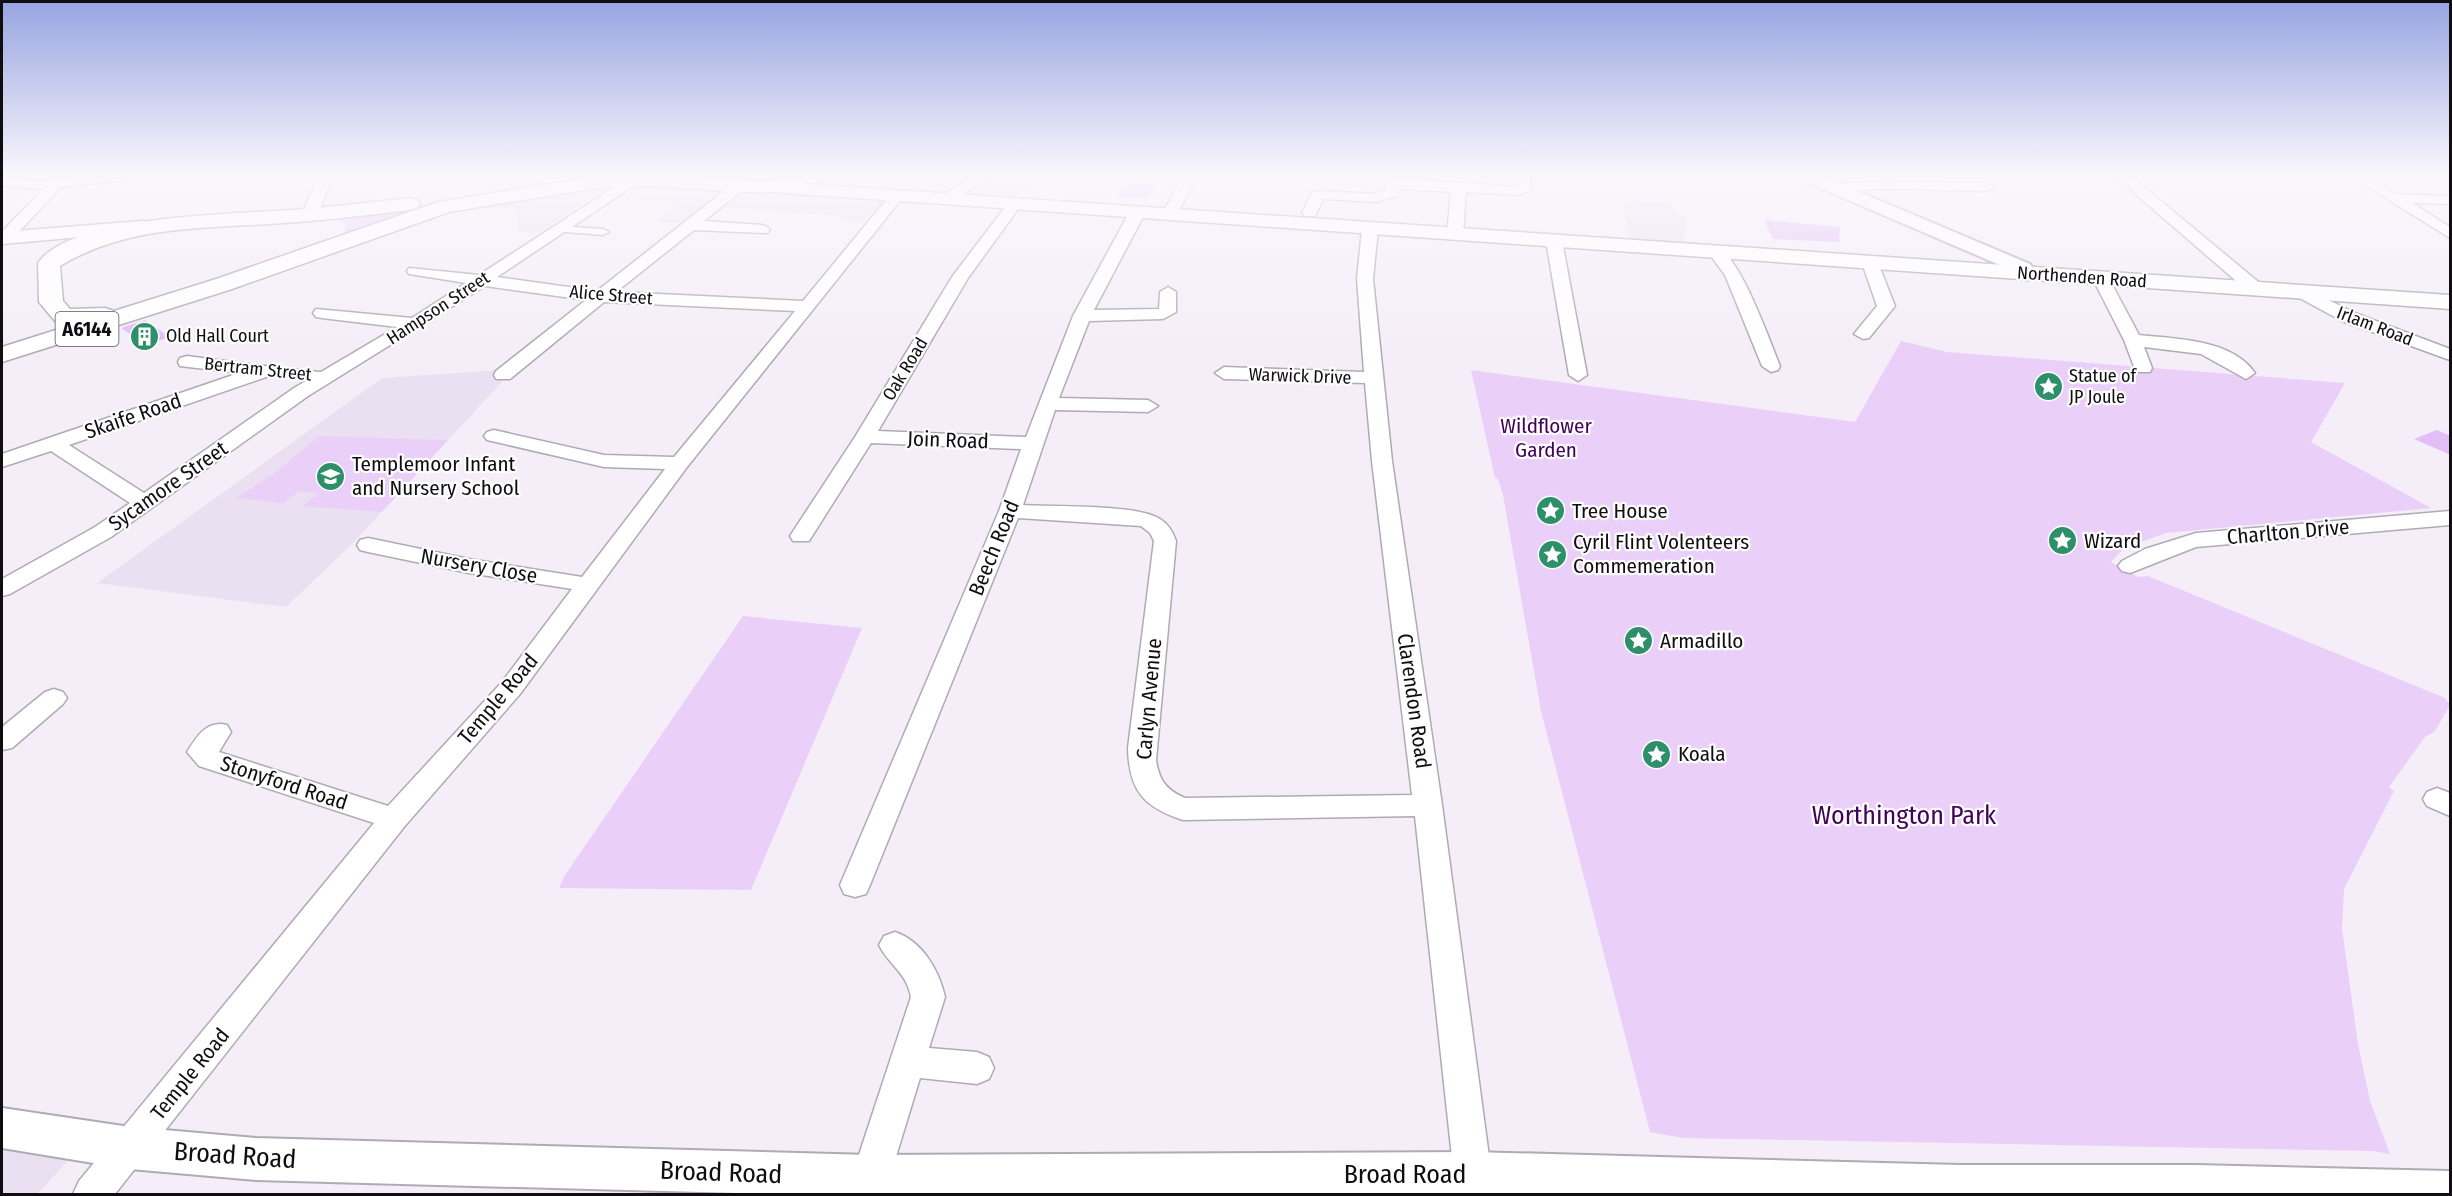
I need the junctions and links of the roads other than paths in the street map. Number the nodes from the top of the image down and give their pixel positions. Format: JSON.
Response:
{"nodes":[{"id":1,"x":69,"y":233,"type":"edge"},
{"id":2,"x":115,"y":233,"type":"edge"},
{"id":3,"x":333,"y":233,"type":"edge"},
{"id":4,"x":368,"y":233,"type":"edge"},
{"id":5,"x":552,"y":233,"type":"edge"},
{"id":6,"x":682,"y":233,"type":"edge"},
{"id":7,"x":867,"y":233,"type":"edge"},
{"id":8,"x":993,"y":233,"type":"edge"},
{"id":9,"x":1126,"y":233,"type":"edge"},
{"id":10,"x":1374,"y":233,"type":"edge"},
{"id":11,"x":1446,"y":233,"type":"edge"},
{"id":12,"x":1941,"y":233,"type":"edge"},
{"id":13,"x":2189,"y":233,"type":"edge"},
{"id":14,"x":1455,"y":234,"type":"joint"},
{"id":15,"x":3,"y":238,"type":"edge"},
{"id":16,"x":1554,"y":241,"type":"junction"},
{"id":17,"x":318,"y":251,"type":"junction"},
{"id":18,"x":1716,"y":252,"type":"junction"},
{"id":19,"x":49,"y":263,"type":"junction"},
{"id":20,"x":1870,"y":263,"type":"junction"},
{"id":21,"x":415,"y":271,"type":"dead end"},
{"id":22,"x":2027,"y":274,"type":"junction"},
{"id":23,"x":2101,"y":279,"type":"junction"},
{"id":24,"x":482,"y":281,"type":"junction"},
{"id":25,"x":2256,"y":289,"type":"junction"},
{"id":26,"x":1168,"y":292,"type":"dead end"},
{"id":27,"x":2302,"y":292,"type":"junction"},
{"id":28,"x":603,"y":297,"type":"junction"},
{"id":29,"x":2451,"y":302,"type":"edge"},
{"id":30,"x":808,"y":306,"type":"junction"},
{"id":31,"x":148,"y":308,"type":"junction"},
{"id":32,"x":322,"y":313,"type":"dead end"},
{"id":33,"x":63,"y":316,"type":"junction"},
{"id":34,"x":1082,"y":316,"type":"junction"},
{"id":35,"x":415,"y":324,"type":"junction"},
{"id":36,"x":1863,"y":334,"type":"dead end"},
{"id":37,"x":2133,"y":340,"type":"junction"},
{"id":38,"x":13,"y":351,"type":"edge"},
{"id":39,"x":2451,"y":355,"type":"edge"},
{"id":40,"x":187,"y":362,"type":"dead end"},
{"id":41,"x":1771,"y":366,"type":"dead end"},
{"id":42,"x":2143,"y":368,"type":"dead end"},
{"id":43,"x":272,"y":372,"type":"junction"},
{"id":44,"x":1224,"y":373,"type":"dead end"},
{"id":45,"x":2246,"y":373,"type":"dead end"},
{"id":46,"x":503,"y":375,"type":"dead end"},
{"id":47,"x":1578,"y":375,"type":"dead end"},
{"id":48,"x":330,"y":377,"type":"junction"},
{"id":49,"x":1375,"y":378,"type":"junction"},
{"id":50,"x":1047,"y":404,"type":"junction"},
{"id":51,"x":1148,"y":406,"type":"dead end"},
{"id":52,"x":494,"y":436,"type":"dead end"},
{"id":53,"x":865,"y":437,"type":"junction"},
{"id":54,"x":52,"y":443,"type":"junction"},
{"id":55,"x":1032,"y":443,"type":"junction"},
{"id":56,"x":2,"y":461,"type":"edge"},
{"id":57,"x":681,"y":463,"type":"junction"},
{"id":58,"x":144,"y":503,"type":"junction"},
{"id":59,"x":1010,"y":511,"type":"junction"},
{"id":60,"x":2451,"y":518,"type":"edge"},
{"id":61,"x":801,"y":536,"type":"dead end"},
{"id":62,"x":368,"y":545,"type":"dead end"},
{"id":63,"x":2130,"y":566,"type":"dead end"},
{"id":64,"x":590,"y":585,"type":"junction"},
{"id":65,"x":2,"y":590,"type":"edge"},
{"id":66,"x":55,"y":698,"type":"dead end"},
{"id":67,"x":217,"y":732,"type":"dead end"},
{"id":68,"x":2,"y":741,"type":"edge"},
{"id":69,"x":1428,"y":805,"type":"junction"},
{"id":70,"x":394,"y":819,"type":"junction"},
{"id":71,"x":855,"y":885,"type":"dead end"},
{"id":72,"x":895,"y":945,"type":"dead end"},
{"id":73,"x":907,"y":1061,"type":"junction"},
{"id":74,"x":977,"y":1068,"type":"dead end"},
{"id":75,"x":2,"y":1128,"type":"edge"},
{"id":76,"x":130,"y":1148,"type":"junction"},
{"id":77,"x":871,"y":1176,"type":"junction"},
{"id":78,"x":1474,"y":1184,"type":"edge"},
{"id":79,"x":2197,"y":1191,"type":"edge"},
{"id":80,"x":2451,"y":1193,"type":"edge"},
{"id":81,"x":92,"y":1194,"type":"edge"}],
"edges":[{"from":1,"to":15,"type":"main road"},
{"from":2,"to":19,"type":"main road"},
{"from":3,"to":17,"type":"main road"},
{"from":4,"to":17,"type":"main road","name":"Northenden Road","number":"A6144"},
{"from":5,"to":24,"type":"street","name":"Hampson Street"},
{"from":6,"to":28,"type":"street"},
{"from":7,"to":30,"type":"street","name":"Temple Road"},
{"from":8,"to":53,"type":"street","name":"Oak Road"},
{"from":9,"to":34,"type":"street","name":"Beech Road"},
{"from":10,"to":49,"type":"street","name":"Clarendon Road"},
{"from":11,"to":14,"type":"main road","name":"Northenden Road"},
{"from":12,"to":22,"type":"street"},
{"from":13,"to":25,"type":"street"},
{"from":14,"to":16,"type":"main road","name":"Northenden Road"},
{"from":15,"to":19,"type":"main road"},
{"from":16,"to":18,"type":"main road","name":"Northenden Road"},
{"from":16,"to":47,"type":"street"},
{"from":17,"to":31,"type":"main road","number":"A6144"},
{"from":18,"to":20,"type":"main road","name":"Northenden Road"},
{"from":18,"to":41,"type":"street"},
{"from":19,"to":33,"type":"main road","number":"A6144"},
{"from":20,"to":22,"type":"main road","name":"Northenden Road"},
{"from":20,"to":36,"type":"street"},
{"from":21,"to":24,"type":"street","name":"Alice Street"},
{"from":22,"to":23,"type":"main road","name":"Northenden Road"},
{"from":23,"to":25,"type":"main road","name":"Northenden Road"},
{"from":23,"to":37,"type":"street"},
{"from":24,"to":28,"type":"street","name":"Alice Street"},
{"from":24,"to":35,"type":"street","name":"Hampson Street"},
{"from":25,"to":27,"type":"main road","name":"Northenden Road"},
{"from":26,"to":34,"type":"street"},
{"from":27,"to":29,"type":"main road","name":"Northenden Road"},
{"from":27,"to":39,"type":"street","name":"Irlam Road"},
{"from":28,"to":30,"type":"street","name":"Alice Street"},
{"from":28,"to":46,"type":"street"},
{"from":30,"to":57,"type":"street","name":"Temple Road"},
{"from":31,"to":33,"type":"main road","number":"A6144"},
{"from":31,"to":38,"type":"main road","number":"A6144"},
{"from":32,"to":35,"type":"street"},
{"from":33,"to":38,"type":"main road","number":"A6144"},
{"from":34,"to":50,"type":"street","name":"Beech Road"},
{"from":35,"to":48,"type":"street","name":"Hampson Street"},
{"from":37,"to":42,"type":"street"},
{"from":37,"to":45,"type":"street"},
{"from":40,"to":43,"type":"street","name":"Bertram Street"},
{"from":43,"to":48,"type":"street","name":"Bertram Street"},
{"from":43,"to":54,"type":"street","name":"Skaife Road"},
{"from":44,"to":49,"type":"street","name":"Warwick Drive"},
{"from":48,"to":58,"type":"street","name":"Sycamore Street"},
{"from":49,"to":69,"type":"street","name":"Clarendon Road"},
{"from":50,"to":51,"type":"street"},
{"from":50,"to":55,"type":"street","name":"Beech Road"},
{"from":52,"to":57,"type":"street"},
{"from":53,"to":55,"type":"street","name":"Join Road"},
{"from":53,"to":61,"type":"street","name":"Oak Road"},
{"from":54,"to":56,"type":"street","name":"Skaife Road"},
{"from":54,"to":58,"type":"street"},
{"from":55,"to":59,"type":"street","name":"Beech Road"},
{"from":57,"to":64,"type":"street","name":"Temple Road"},
{"from":58,"to":65,"type":"street","name":"Sycamore Street"},
{"from":59,"to":69,"type":"street","name":"Carlyn Avenue"},
{"from":59,"to":71,"type":"street","name":"Beech Road"},
{"from":60,"to":63,"type":"street","name":"Charlton Drive"},
{"from":62,"to":64,"type":"street","name":"Nursery Close"},
{"from":64,"to":70,"type":"street","name":"Temple Road"},
{"from":66,"to":68,"type":"street"},
{"from":67,"to":70,"type":"street","name":"Stonyford Road"},
{"from":69,"to":78,"type":"street","name":"Clarendon Road"},
{"from":70,"to":76,"type":"street","name":"Temple Road"},
{"from":72,"to":73,"type":"street"},
{"from":73,"to":74,"type":"street"},
{"from":73,"to":77,"type":"street"},
{"from":75,"to":76,"type":"street","name":"Broad Road"},
{"from":76,"to":77,"type":"street","name":"Broad Road"},
{"from":76,"to":81,"type":"street","name":"Temple Road"},
{"from":77,"to":78,"type":"street","name":"Broad Road"},
{"from":78,"to":79,"type":"street","name":"Broad Road"},
{"from":79,"to":80,"type":"street","name":"Broad Road"}]}
